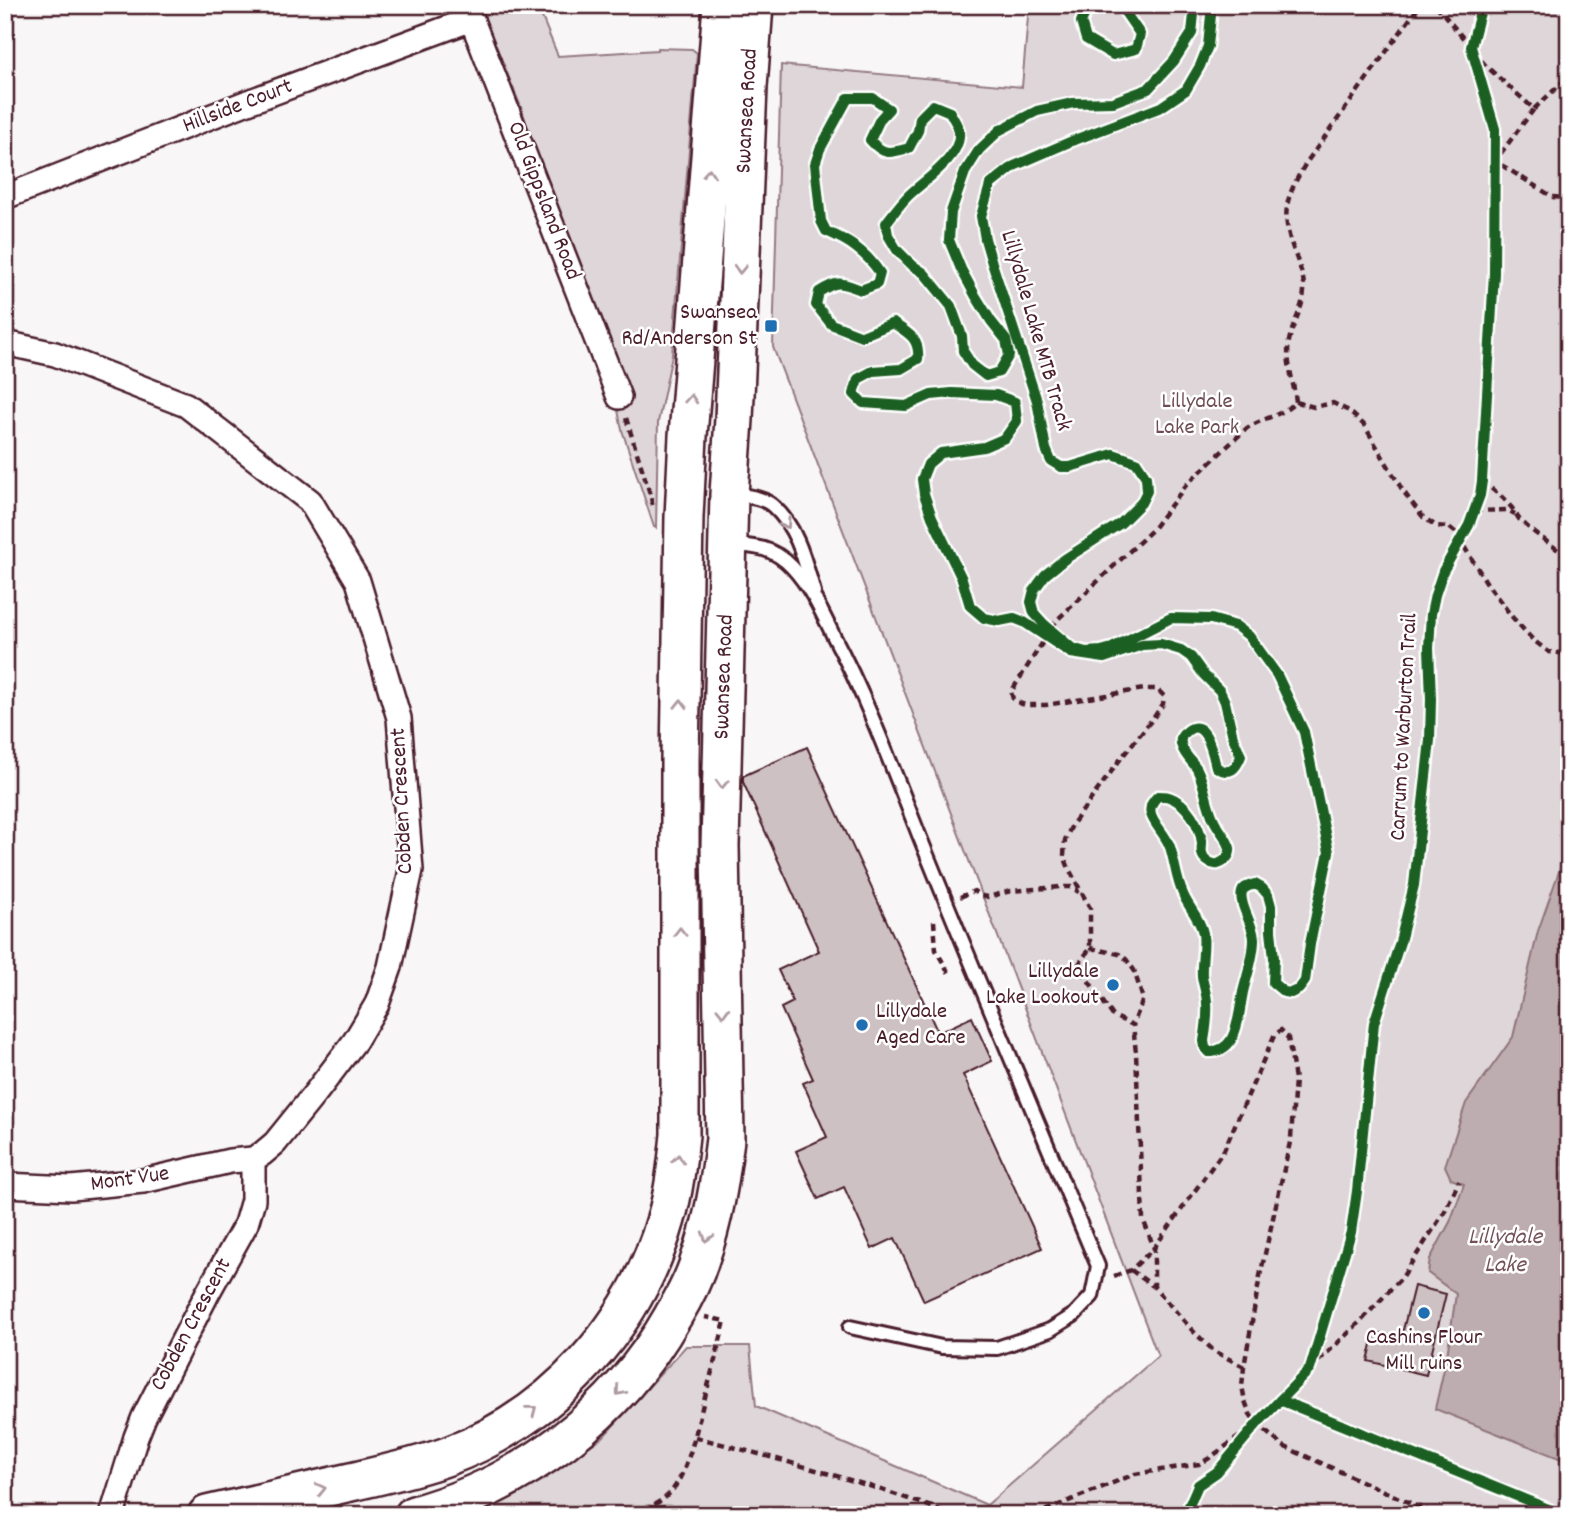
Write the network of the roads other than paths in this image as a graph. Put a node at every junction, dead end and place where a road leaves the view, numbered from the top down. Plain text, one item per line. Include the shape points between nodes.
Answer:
1 (722, 5) edge
2 (754, 5) edge
3 (469, 12) edge
4 (5, 197) edge
5 (5, 343) edge
6 (619, 397) road end
7 (734, 419) junction
8 (688, 436) junction
9 (729, 494) junction
10 (668, 514) junction
11 (728, 545) junction
12 (818, 605) junction
13 (253, 1159) junction
14 (5, 1185) edge
15 (850, 1327) dead end
16 (112, 1515) edge
17 (207, 1515) edge
18 (414, 1515) edge

8 -> 1 main road, Swansea Road
2 -> 7 main road, Swansea Road
3 - 4 street, Hillside Court
3 - 6 street, Old Gippsland Road
5 - 13 street, Cobden Crescent via 55,354 186,405 310,501 358,581 399,718 411,870 390,967 377,1004 317,1091 275,1143
7 - 8 main road via 702,439
7 - 9 main road, Swansea Road
8 - 10 main road, Swansea Road
9 - 10 main road
9 - 11 main road, Swansea Road
9 -> 12 lane via 754,497 773,506 797,539
10 - 11 main road
17 -> 10 main road, Swansea Road via 413,1468 485,1440 540,1404 587,1362 613,1329 653,1257 676,1178 680,1135 680,760
11 - 12 lane via 765,548 780,556
11 -> 18 main road, Swansea Road via 720,846 725,1139 700,1261 669,1324 637,1371 578,1432 509,1477
12 - 15 lane via 873,718 1098,1266 1093,1296 1074,1315 1049,1330 997,1348 942,1347
13 - 14 street, Mont Vue via 143,1181 71,1188
13 - 16 street, Cobden Crescent via 254,1191 246,1224 144,1417

